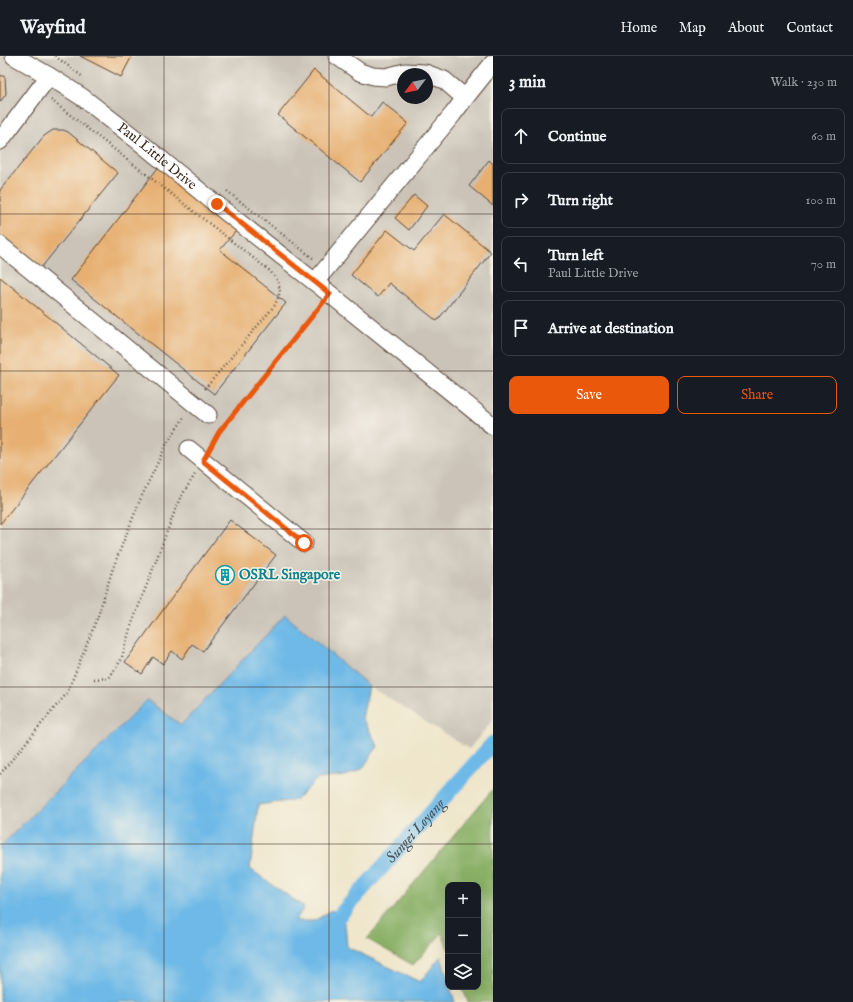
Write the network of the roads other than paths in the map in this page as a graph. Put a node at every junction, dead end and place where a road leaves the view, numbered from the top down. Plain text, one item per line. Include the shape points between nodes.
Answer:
1 (14, 56) edge
2 (336, 56) edge
3 (493, 63) edge
4 (49, 76) junction
5 (465, 98) junction
6 (0, 141) edge
7 (0, 245) edge
8 (315, 282) junction
9 (208, 415) dead end
10 (493, 426) edge
11 (189, 449) dead end
12 (304, 543) dead end

1 - 4 lane, Paul Little Drive
2 - 5 lane via 360,72 373,76 386,77 405,72 425,73 444,80
3 - 5 lane
4 - 6 lane
4 - 8 lane, Paul Little Drive via 111,120
5 - 8 lane
7 - 9 lane
8 - 10 lane, Paul Little Drive
11 - 12 lane

